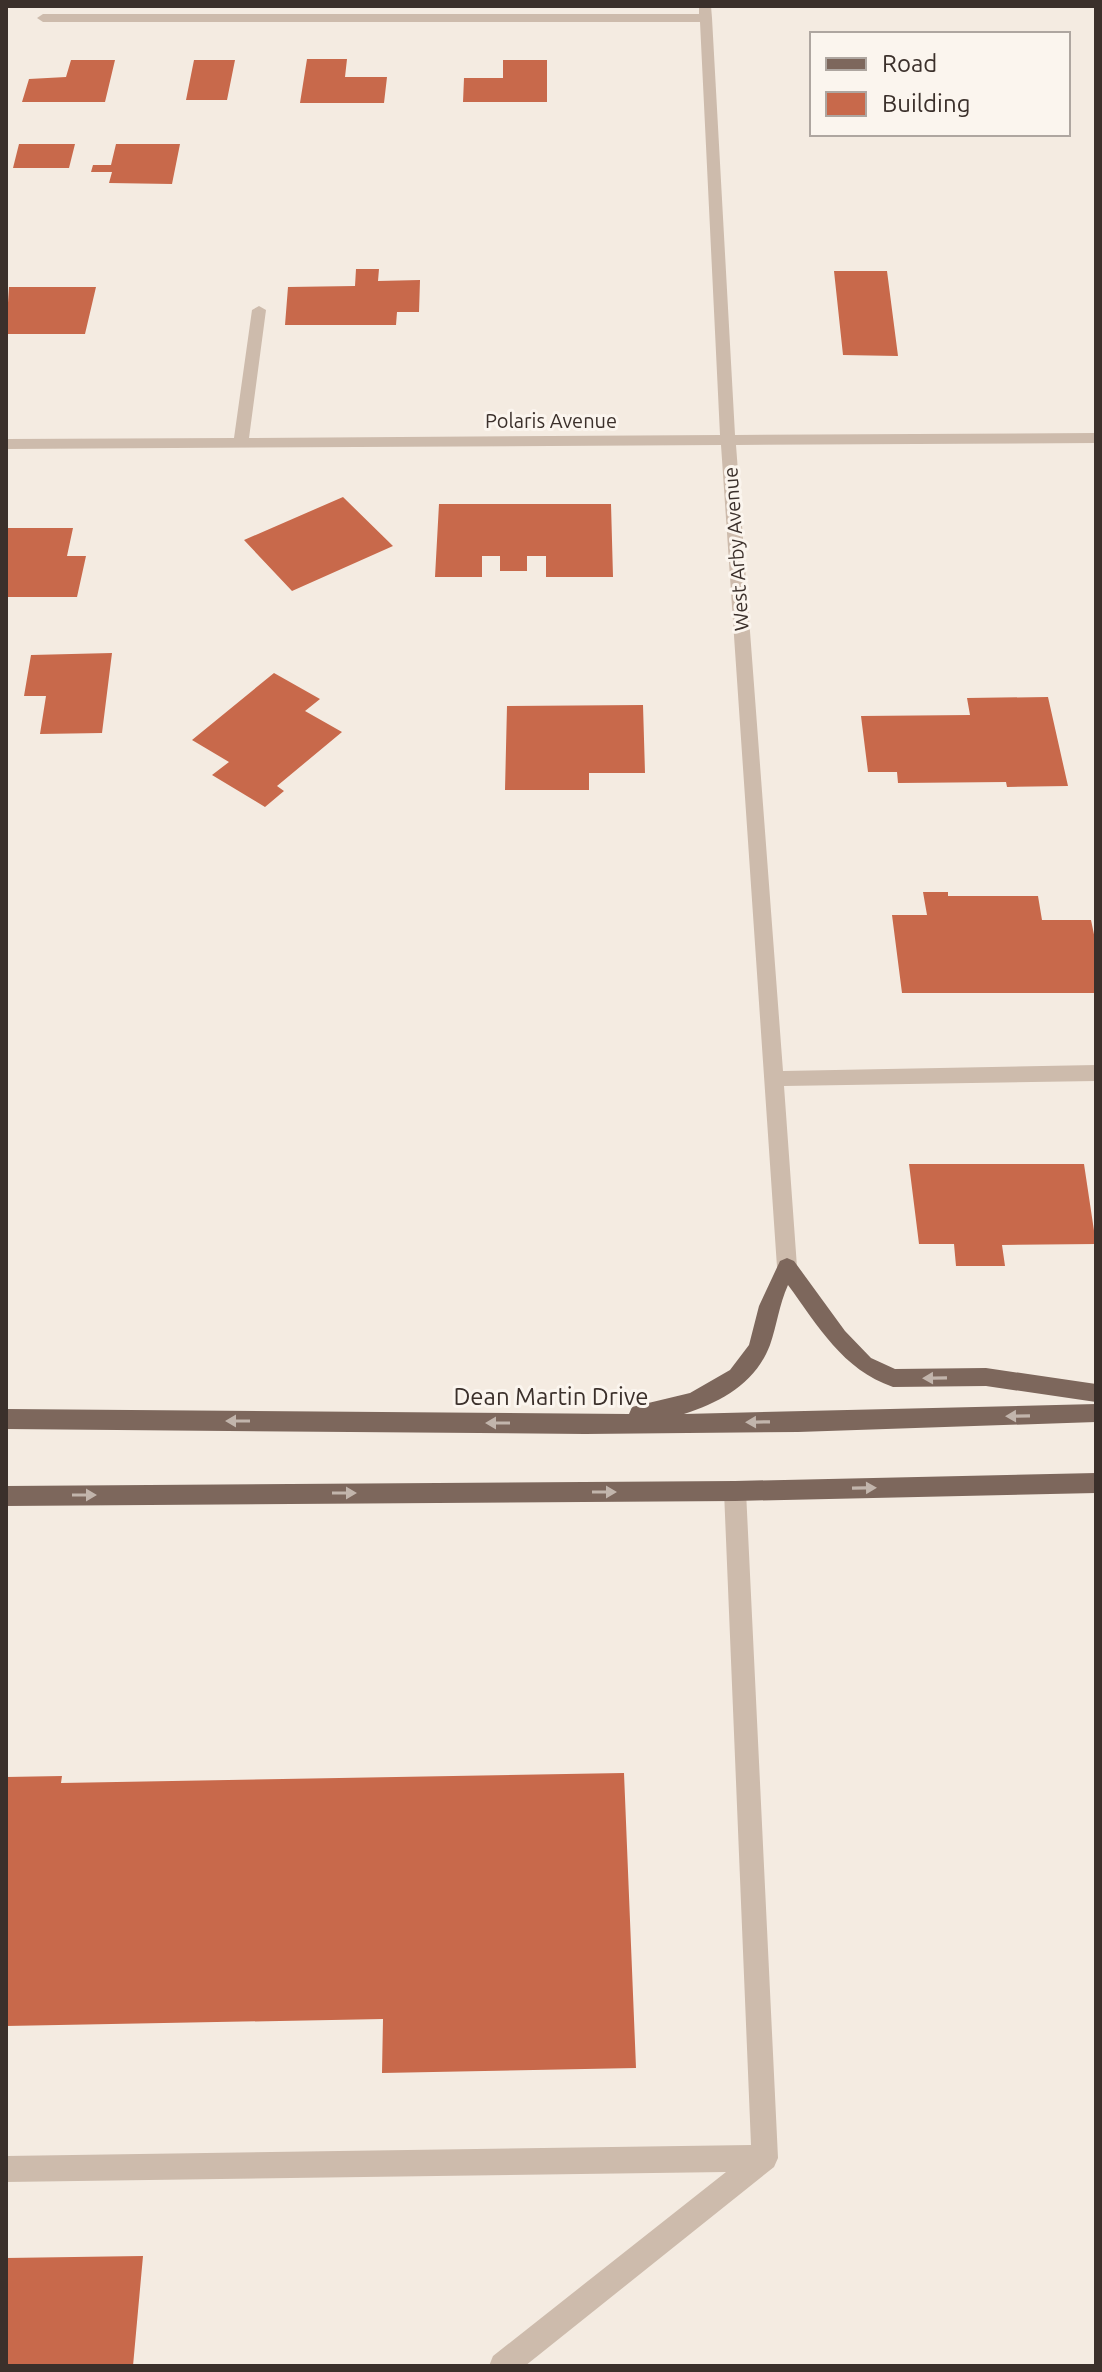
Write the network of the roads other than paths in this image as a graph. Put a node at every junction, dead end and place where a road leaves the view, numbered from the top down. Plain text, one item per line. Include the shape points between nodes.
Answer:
1 (706, 12) edge
2 (43, 18) dead end
3 (259, 310) dead end
4 (1096, 438) edge
5 (728, 440) junction
6 (241, 442) junction
7 (6, 444) edge
8 (1096, 1073) edge
9 (773, 1079) junction
10 (787, 1267) junction
11 (1096, 1393) edge
12 (1096, 1413) edge
13 (6, 1419) edge
14 (585, 1424) junction
15 (1096, 1483) edge
16 (735, 1491) junction
17 (6, 1496) edge
18 (765, 2158) junction
19 (6, 2169) edge
20 (503, 2366) edge

1 - 2 street, West Arby Avenue
1 - 5 street, West Arby Avenue
3 - 6 street
4 - 5 street, Polaris Avenue
5 - 6 street, Polaris Avenue
5 - 9 street, West Arby Avenue
6 - 7 street, Polaris Avenue
8 - 9 street
9 - 10 street, West Arby Avenue
11 -> 10 main road via 986,1377 893,1378 864,1364 838,1337
10 - 14 main road via 758,1347 742,1373 716,1393 672,1408
12 -> 14 main road, Dean Martin Drive
14 -> 13 main road, Dean Martin Drive
16 -> 15 main road
17 -> 16 main road
16 - 18 street
18 - 19 street
18 - 20 street

